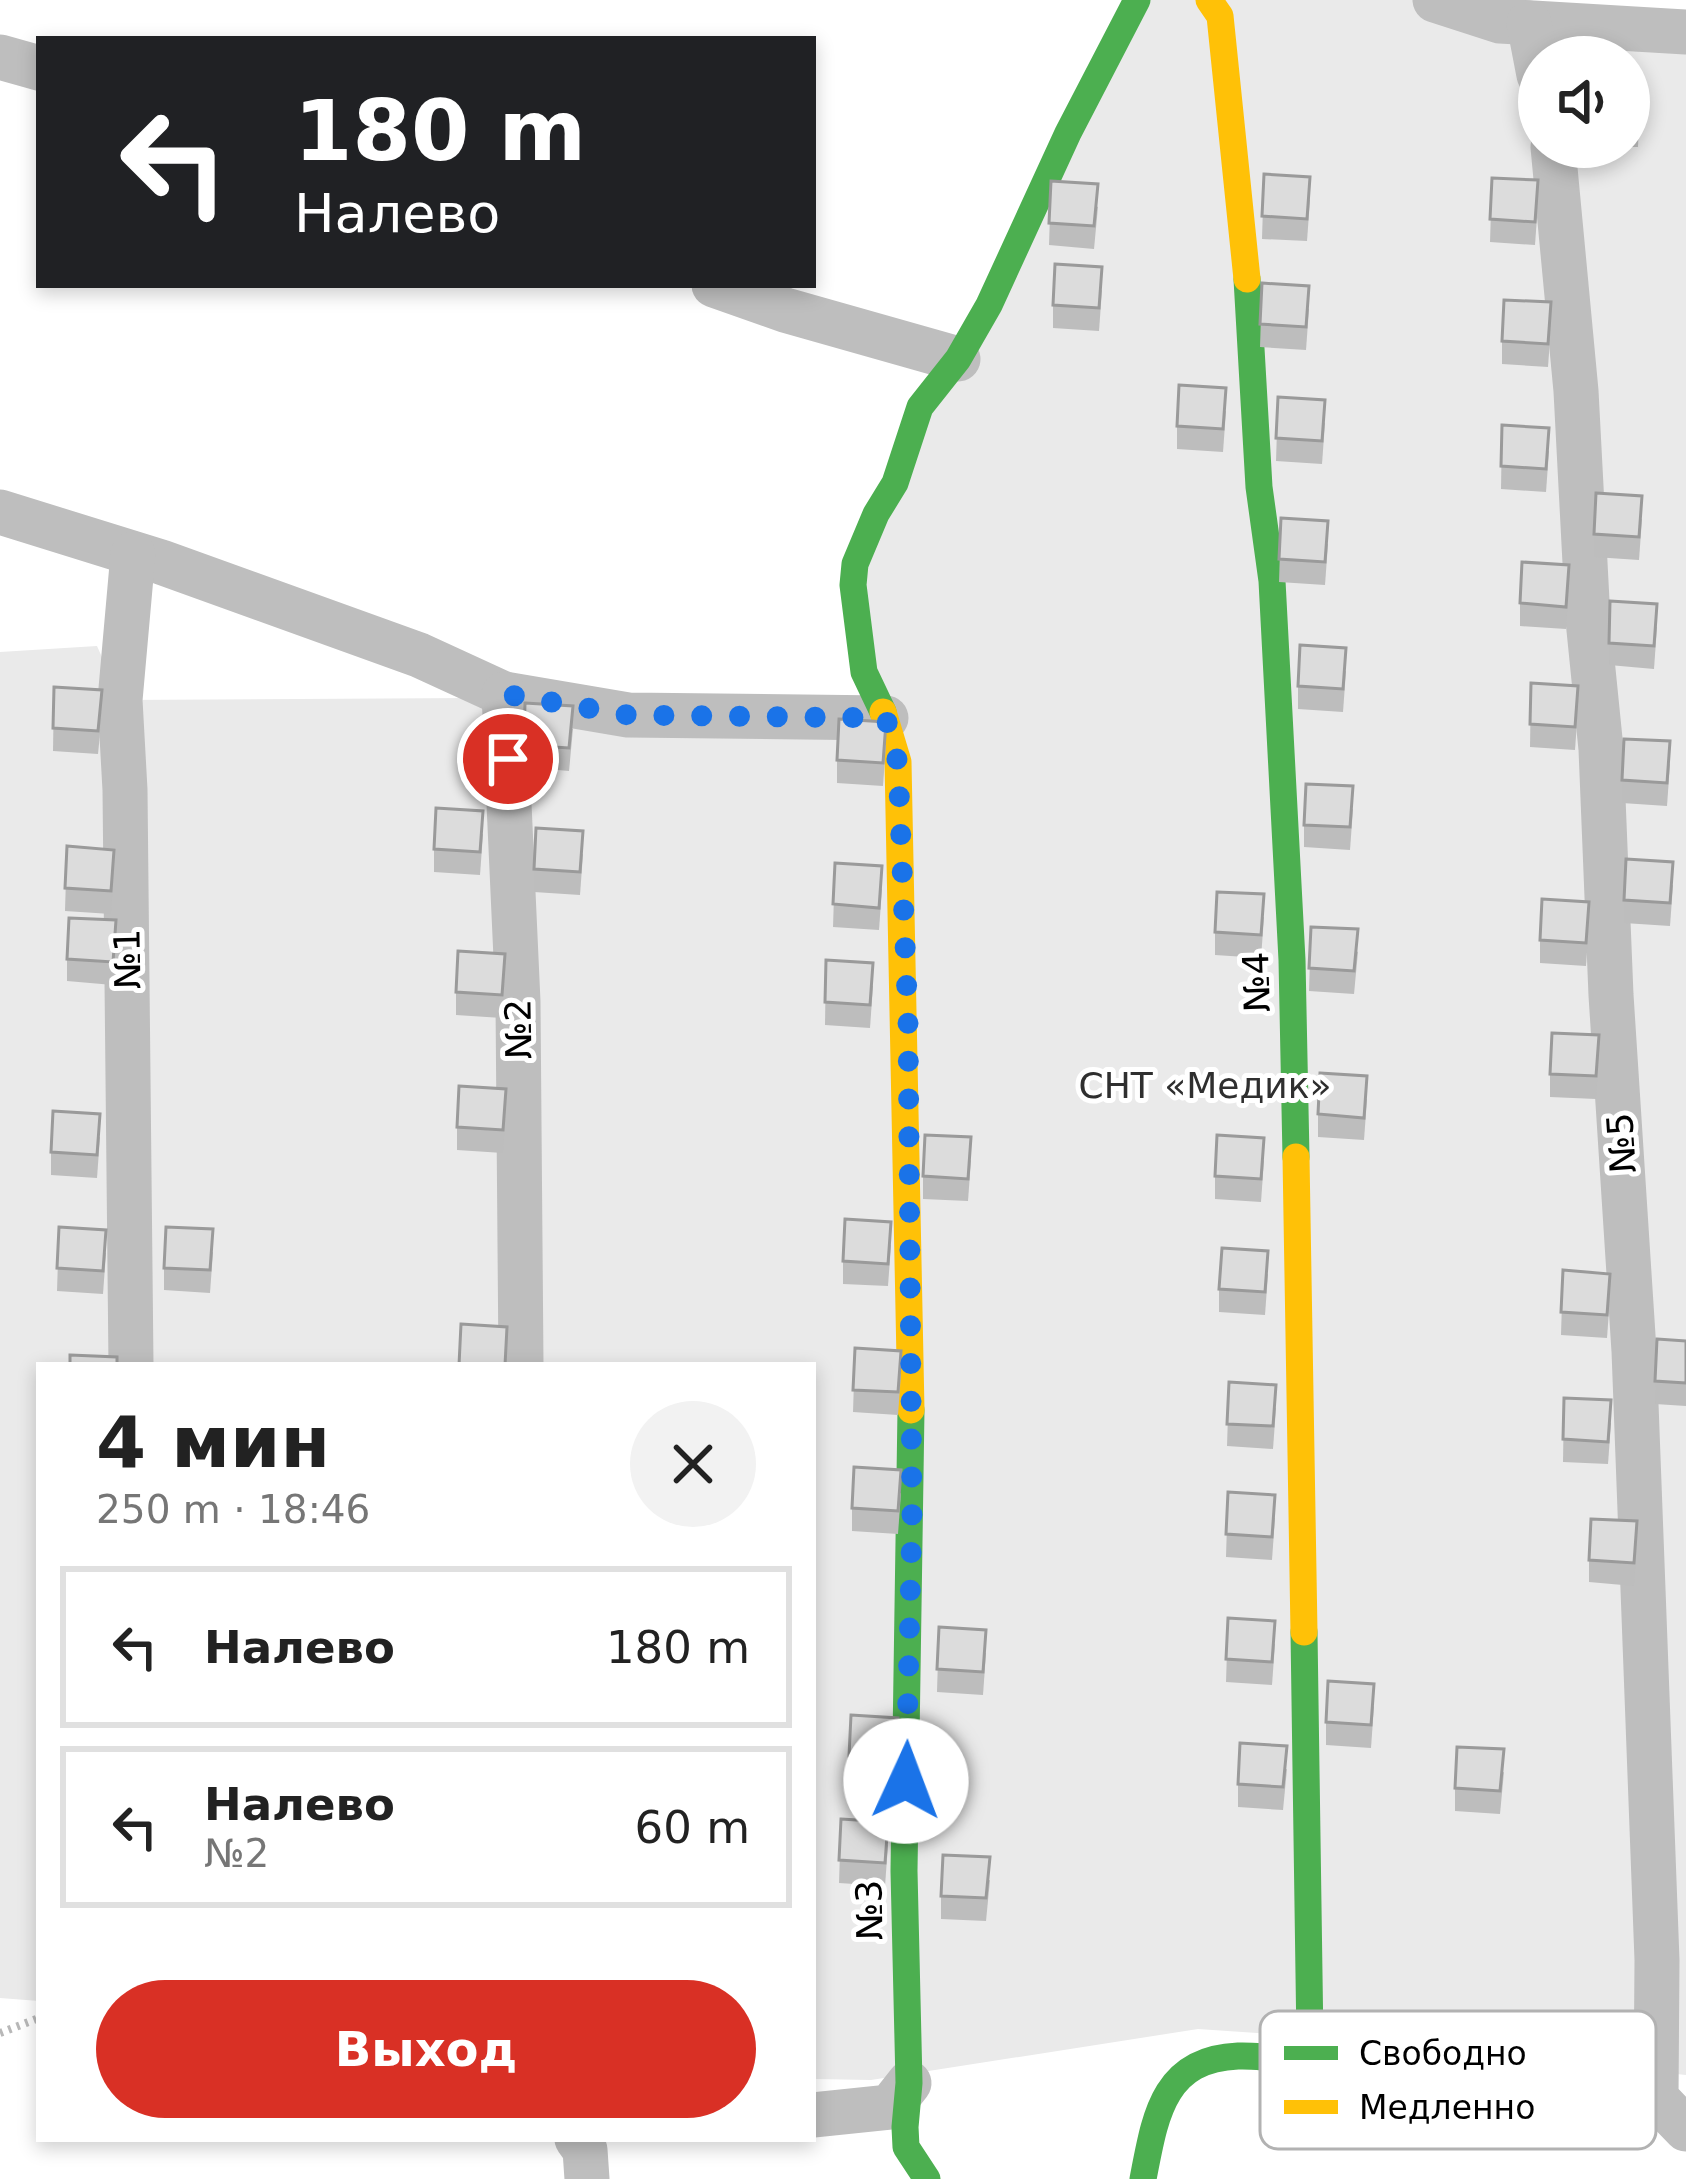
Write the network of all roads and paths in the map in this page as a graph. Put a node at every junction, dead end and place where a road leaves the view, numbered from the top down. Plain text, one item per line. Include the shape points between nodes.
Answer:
1 (1137, 0) edge
2 (1435, 0) edge
3 (1215, 8) edge
4 (1528, 23) junction
5 (1686, 32) edge
6 (1531, 36) edge
7 (0, 57) edge
8 (36, 67) edge
9 (1555, 168) edge
10 (722, 288) edge
11 (958, 359) junction
12 (0, 512) edge
13 (133, 554) junction
14 (504, 694) junction
15 (888, 724) junction
16 (131, 1362) edge
17 (521, 1362) edge
18 (1309, 2011) edge
19 (36, 2019) edge
20 (0, 2033) edge
21 (1260, 2058) edge
22 (909, 2083) junction
23 (816, 2115) edge
24 (1686, 2129) edge
25 (927, 2179) edge
26 (1143, 2179) edge

1 - 11 street, №3
2 - 4 street
3 - 18 street, №4 via 1272,581 1292,960
4 - 5 street
4 - 6 street
7 - 8 street
9 - 24 street, №5 via 1601,749 1634,1351 1656,2098
10 - 11 street
11 - 15 street, №3 via 920,407 855,564 864,672
12 - 13 street
13 - 14 street
13 - 16 street, №1 via 120,700
14 - 15 street via 628,715
14 - 17 street, №2 via 518,1002
15 - 22 street, №3 via 898,763 905,913 911,1263
19 - 20 path
21 - 26 street, №4 via 1234,2056 1185,2071 1167,2088
22 - 23 street via 890,2108
22 - 25 street, №3 via 906,2147

